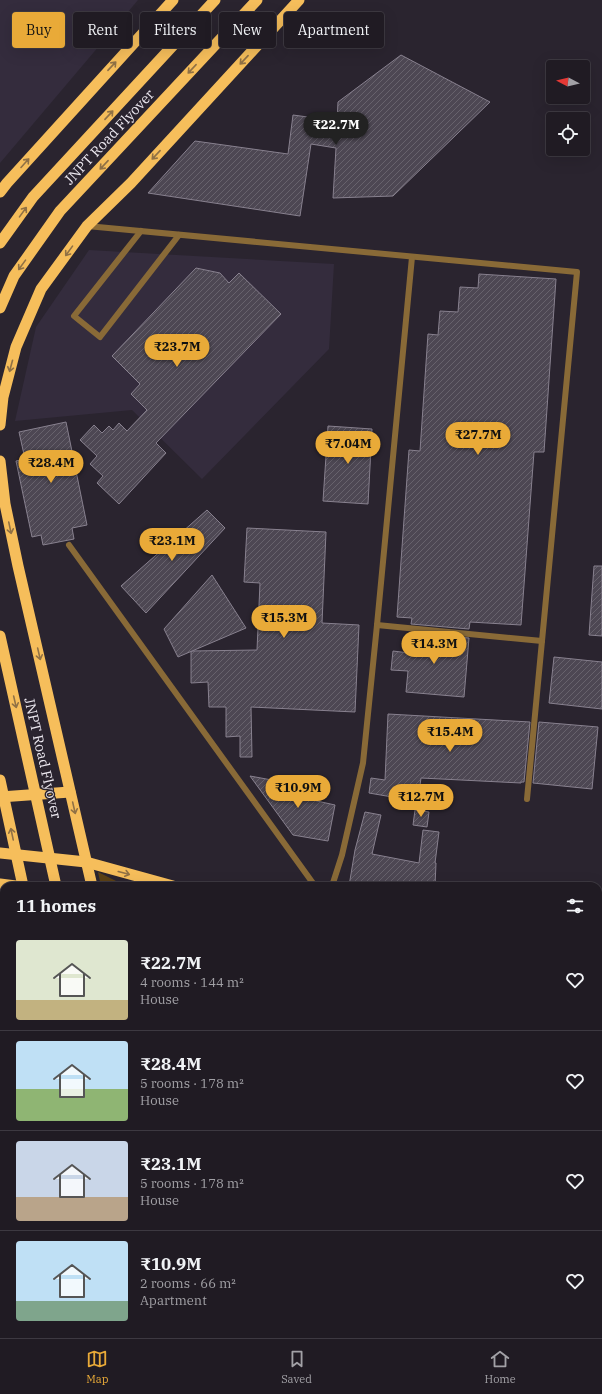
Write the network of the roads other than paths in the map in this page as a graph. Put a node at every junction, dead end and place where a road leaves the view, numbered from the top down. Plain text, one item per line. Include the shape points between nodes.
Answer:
1 (173, 0) edge
2 (215, 0) edge
3 (257, 0) edge
4 (299, 0) edge
5 (0, 192) edge
6 (87, 226) junction
7 (141, 231) junction
8 (179, 235) junction
9 (0, 243) edge
10 (412, 257) junction
11 (0, 308) edge
12 (1, 397) edge
13 (0, 424) edge
14 (0, 461) edge
15 (69, 545) dead end
16 (377, 625) junction
17 (0, 636) edge
18 (542, 641) junction
19 (0, 780) edge
20 (70, 792) junction
21 (0, 797) edge
22 (527, 798) dead end
23 (0, 853) edge
24 (86, 862) junction
25 (23, 882) edge
26 (55, 882) edge
27 (91, 882) edge
28 (158, 882) edge
29 (312, 882) edge
30 (333, 882) edge

5 -> 1 highway
9 -> 2 highway, JNPT Road Flyover via 33,197
3 -> 11 highway, JNPT Road Flyover via 60,211 14,276
4 -> 6 highway via 131,183
6 - 7 lane
6 -> 12 highway via 41,289 16,347
7 - 8 lane
7 - 8 lane via 74,316 100,337
8 - 10 lane
10 - 16 lane
10 - 18 lane via 577,272
12 - 13 highway
14 -> 20 highway via 5,504
15 - 29 lane
16 - 18 lane
16 - 30 lane via 363,763
17 -> 26 highway, JNPT Road Flyover, bridge
18 - 22 lane
25 -> 19 highway, bridge
20 - 21 highway
20 -> 24 highway
23 - 24 highway
24 - 27 highway
24 -> 28 highway

